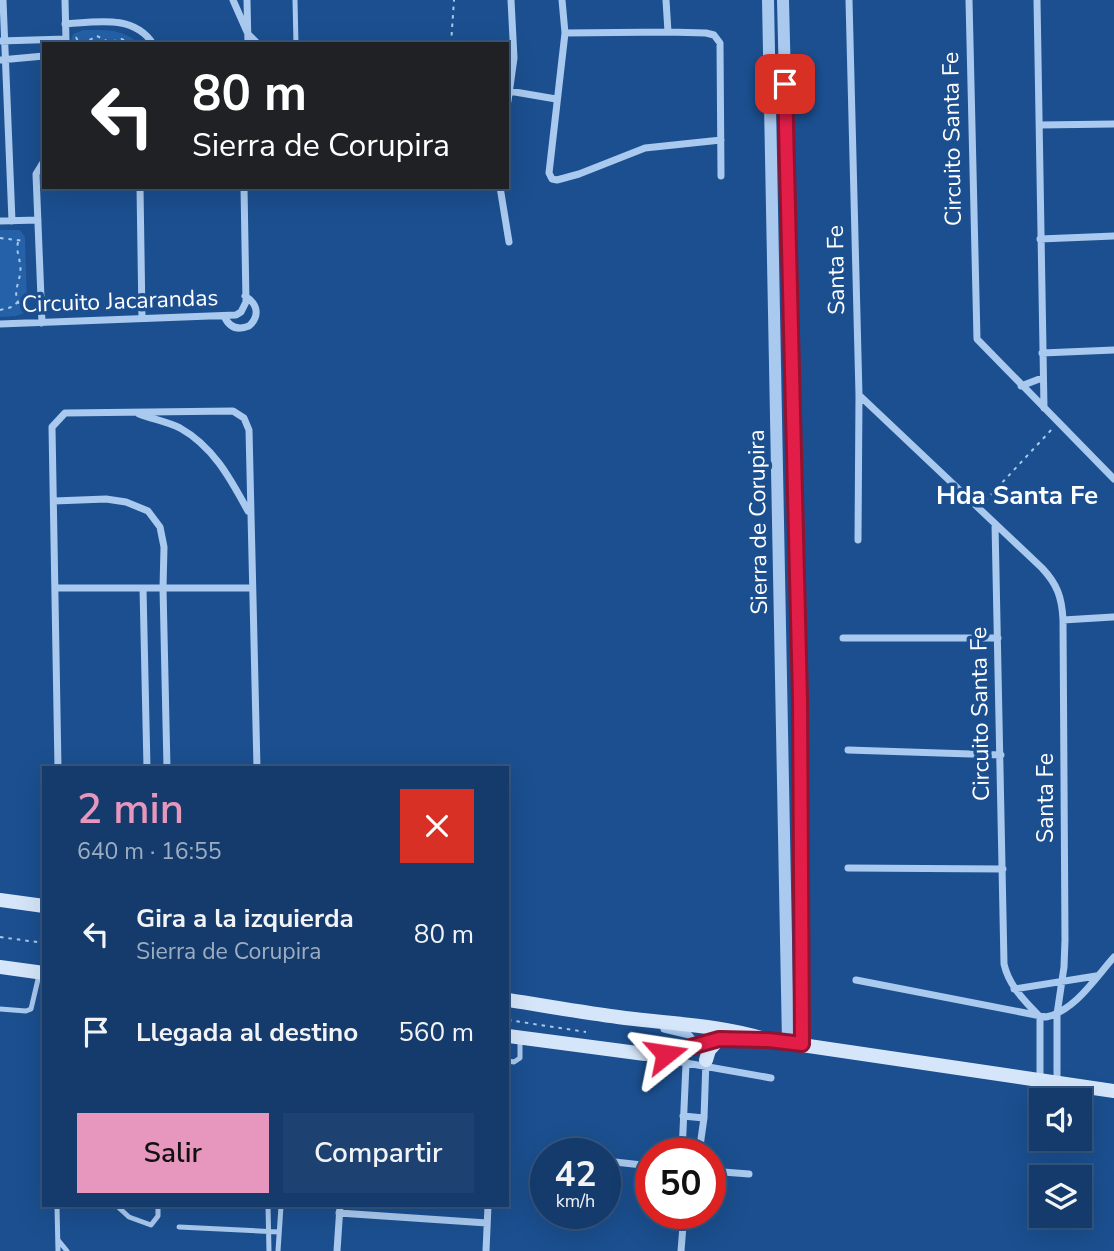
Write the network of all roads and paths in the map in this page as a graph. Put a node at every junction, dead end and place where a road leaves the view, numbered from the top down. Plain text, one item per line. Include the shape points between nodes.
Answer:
1 (3, 0) edge
2 (65, 0) edge
3 (233, 0) edge
4 (247, 0) edge
5 (295, 0) edge
6 (454, 0) edge
7 (511, 0) edge
8 (562, 0) edge
9 (666, 0) edge
10 (768, 0) edge
11 (783, 0) edge
12 (849, 0) edge
13 (969, 0) edge
14 (1037, 0) edge
15 (65, 24) junction
16 (75, 32) dead end
17 (668, 32) junction
18 (565, 33) junction
19 (248, 34) junction
20 (2, 41) edge
21 (66, 41) edge
22 (80, 42) edge
23 (85, 42) edge
24 (109, 42) edge
25 (109, 42) edge
26 (127, 42) edge
27 (152, 42) edge
28 (248, 42) edge
29 (256, 42) edge
30 (296, 42) edge
31 (451, 42) edge
32 (42, 57) edge
33 (3, 60) edge
34 (509, 91) joint
35 (556, 99) junction
36 (1114, 124) edge
37 (1040, 125) junction
38 (721, 141) junction
39 (4, 142) edge
40 (42, 164) edge
41 (0, 171) edge
42 (10, 171) junction
43 (721, 176) dead end
44 (140, 189) edge
45 (244, 189) edge
46 (500, 189) edge
47 (38, 220) junction
48 (0, 221) edge
49 (12, 221) junction
50 (1114, 236) edge
51 (0, 238) edge
52 (1040, 239) junction
53 (25, 241) dead end
54 (18, 242) junction
55 (509, 242) dead end
56 (245, 296) junction
57 (18, 302) junction
58 (27, 306) dead end
59 (12, 307) junction
60 (0, 310) edge
61 (14, 312) dead end
62 (224, 316) junction
63 (142, 318) junction
64 (43, 323) junction
65 (0, 324) edge
66 (1114, 350) edge
67 (1042, 353) junction
68 (1042, 378) junction
69 (1021, 386) junction
70 (859, 395) junction
71 (1044, 408) junction
72 (132, 412) junction
73 (1058, 422) junction
74 (1114, 479) edge
75 (54, 500) junction
76 (979, 508) junction
77 (250, 514) junction
78 (995, 524) junction
79 (859, 540) dead end
80 (55, 588) junction
81 (143, 588) junction
82 (163, 588) junction
83 (252, 588) junction
84 (1114, 617) edge
85 (1063, 620) junction
86 (843, 638) dead end
87 (998, 638) junction
88 (848, 750) dead end
89 (1000, 755) junction
90 (58, 766) edge
91 (147, 766) edge
92 (167, 766) edge
93 (257, 766) edge
94 (848, 868) dead end
95 (1003, 869) junction
96 (0, 900) edge
97 (42, 906) edge
98 (0, 937) edge
99 (42, 943) edge
100 (1114, 957) edge
101 (0, 967) edge
102 (41, 972) edge
103 (1097, 976) junction
104 (856, 980) dead end
105 (1062, 982) junction
106 (1014, 989) junction
107 (509, 1000) edge
108 (525, 1003) junction
109 (509, 1008) edge
110 (0, 1009) edge
111 (1058, 1014) junction
112 (1040, 1017) junction
113 (627, 1018) junction
114 (514, 1037) edge
115 (719, 1039) junction
116 (768, 1040) junction
117 (795, 1044) junction
118 (698, 1045) junction
119 (635, 1054) junction
120 (509, 1061) edge
121 (686, 1064) junction
122 (706, 1064) junction
123 (771, 1077) dead end
124 (1040, 1079) junction
125 (1057, 1081) junction
126 (1114, 1091) edge
127 (683, 1116) junction
128 (704, 1118) junction
129 (682, 1138) edge
130 (701, 1138) edge
131 (726, 1172) edge
132 (749, 1174) dead end
133 (57, 1207) edge
134 (118, 1207) edge
135 (158, 1207) edge
136 (268, 1207) edge
137 (281, 1207) edge
138 (488, 1207) edge
139 (340, 1209) edge
140 (487, 1223) junction
141 (179, 1227) dead end
142 (683, 1229) edge
143 (270, 1233) junction
144 (279, 1233) junction
145 (58, 1240) junction
146 (58, 1251) edge
147 (67, 1251) edge
148 (269, 1251) edge
149 (278, 1251) edge
150 (337, 1251) edge
151 (485, 1251) edge
152 (681, 1251) edge

1 - 20 street
2 - 15 street
3 - 19 street
4 - 19 street
5 - 30 lane
6 - 31 path
7 - 34 street via 514,58
8 - 18 street
9 - 17 street
10 - 117 street, Sierra de Corupira
11 - 117 street, Sierra de Corupira via 800,699
12 - 70 street, Santa Fe
13 - 69 street, Circuito Santa Fe via 975,332
14 - 37 street
15 - 21 street
15 - 27 street via 131,24
16 - 22 path
17 - 18 street
17 - 38 street via 706,33 720,43
18 - 35 street
19 - 28 street
19 - 29 street
20 - 21 street
20 - 33 street
23 - 25 path via 97,36
24 - 26 path
32 - 33 street
33 - 39 street
34 - 35 street
35 - 38 street via 552,179 645,148
36 - 37 street
37 - 52 street
38 - 43 street
39 - 42 street
40 - 47 street via 36,174
41 - 42 street
42 - 49 street
44 - 63 street
45 - 56 street, Circuito Jacarandas
46 - 55 street
47 - 49 street
47 - 64 street
48 - 49 street
50 - 52 street
51 - 54 path
52 - 67 street
53 - 54 path
54 - 57 path
56 - 62 street, Circuito Jacarandas via 241,312
56 - 62 street via 257,310 249,326 237,328
57 - 58 path
57 - 59 path
59 - 60 path
59 - 61 path
62 - 63 street, Circuito Jacarandas
63 - 64 street, Circuito Jacarandas
64 - 65 street, Circuito Jacarandas
66 - 67 street
67 - 68 street
68 - 69 street
68 - 71 street
69 - 71 street, Circuito Santa Fe
70 - 76 street
70 - 79 street, Santa Fe
71 - 73 street, Circuito Santa Fe
72 - 75 street via 65,412 57,419 52,427
72 - 77 street via 179,428 200,442 230,477
72 - 77 street via 233,411 244,418 249,430
73 - 74 street, Circuito Santa Fe
73 - 76 path
75 - 80 street
75 - 82 street via 106,499 148,511 160,527 164,547
76 - 78 street
77 - 83 street
78 - 85 street, Santa Fe via 1058,586
78 - 87 street, Circuito Santa Fe
80 - 81 street
80 - 90 street
81 - 82 street
81 - 91 street
82 - 83 street
82 - 92 street
83 - 93 street
84 - 85 street
85 - 105 street, Santa Fe
86 - 87 street
87 - 89 street, Circuito Santa Fe
88 - 89 street
89 - 95 street, Circuito Santa Fe
94 - 95 street
95 - 106 street, Circuito Santa Fe via 1004,964
96 - 97 main road
98 - 99 path
100 - 103 street
101 - 102 main road
102 - 110 lane via 31,1009
103 - 105 street
103 - 111 street
104 - 112 street
105 - 106 street
105 - 111 street, Santa Fe
106 - 112 street, Circuito Santa Fe
107 - 108 main road
108 - 109 main road
108 - 113 main road
111 - 112 street
111 - 125 street
112 - 124 street
113 - 116 main road via 736,1030
113 - 118 street via 689,1035
114 - 119 main road
114 - 120 lane via 520,1058
115 - 116 main road
115 - 118 main road
115 - 122 main road
116 - 117 main road
117 - 124 main road
118 - 119 main road via 666,1054
118 - 122 street
119 - 121 street
121 - 122 street
121 - 127 street
122 - 123 street
122 - 128 street
124 - 125 main road
125 - 126 main road
127 - 128 street
127 - 129 street
128 - 130 street
131 - 132 street
133 - 145 lane
134 - 135 lane via 129,1217 151,1224
136 - 143 lane
137 - 144 lane
138 - 140 street
139 - 140 street
139 - 150 street
140 - 151 street
141 - 143 lane
142 - 152 street
143 - 144 lane
143 - 148 lane
144 - 149 lane
145 - 146 lane
145 - 147 lane

